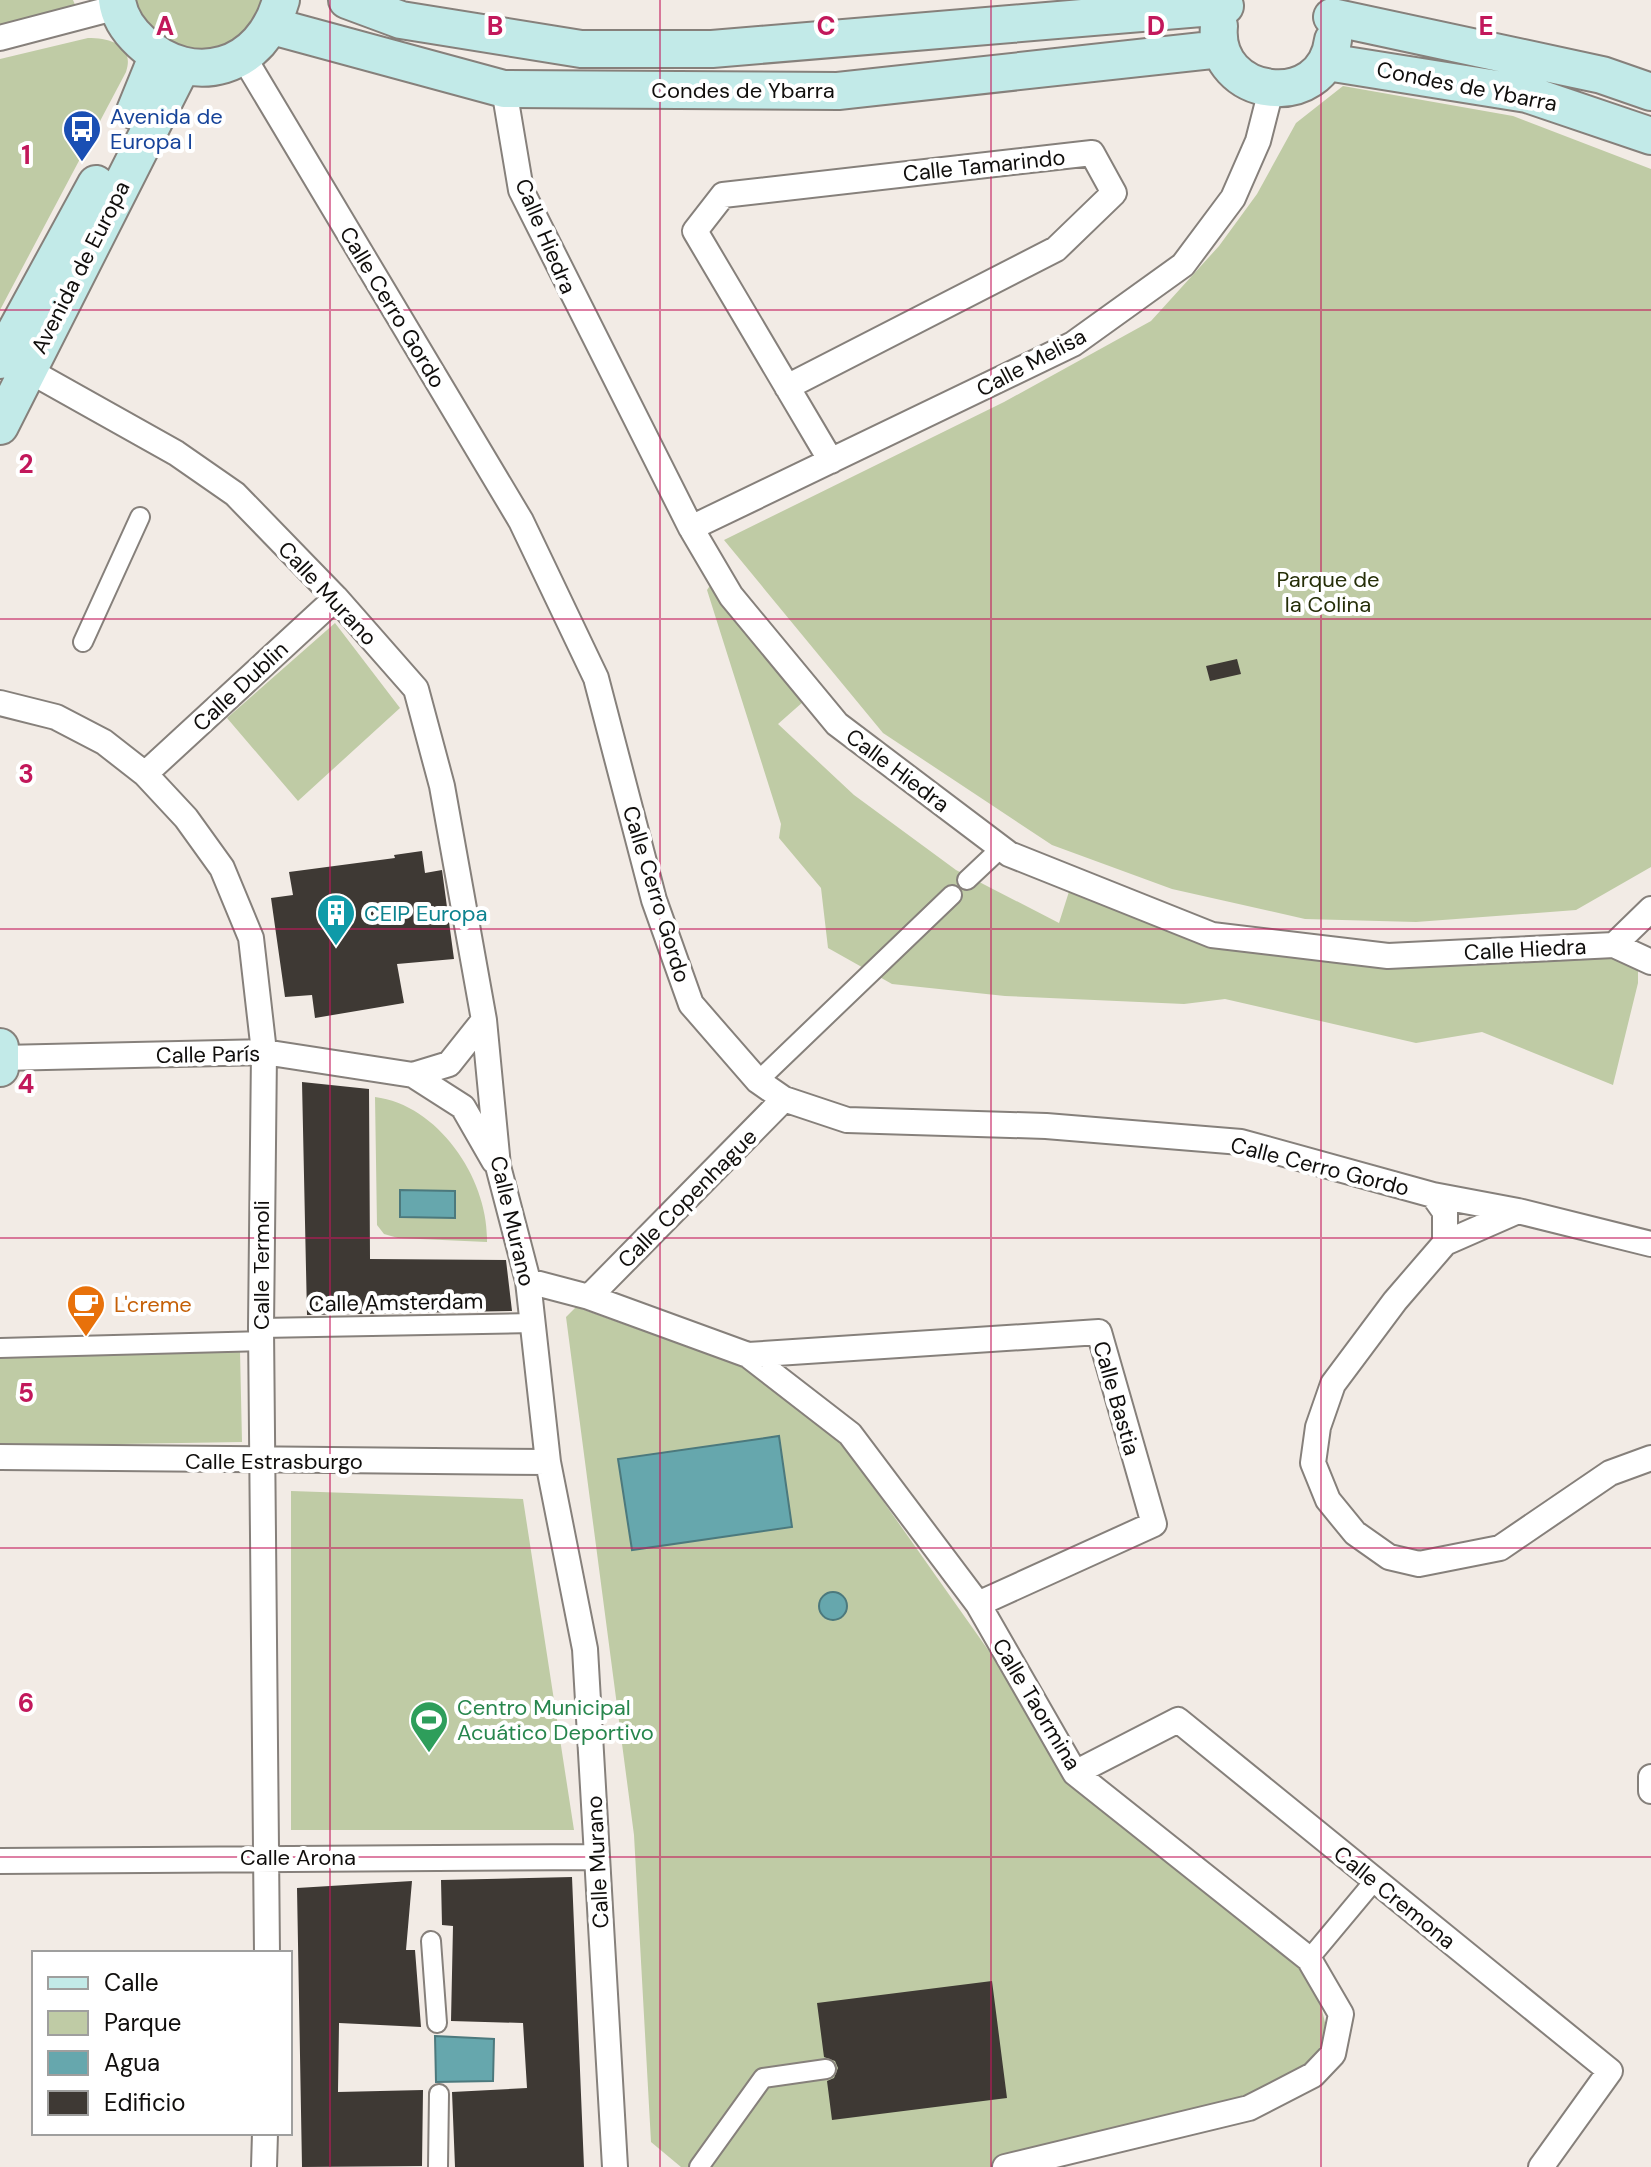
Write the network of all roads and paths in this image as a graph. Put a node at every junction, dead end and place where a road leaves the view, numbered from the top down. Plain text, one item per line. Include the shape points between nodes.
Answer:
1 (347, 0) edge
2 (118, 3) edge
3 (1227, 3) edge
4 (1328, 8) edge
5 (276, 13) edge
6 (0, 38) edge
7 (1221, 49) junction
8 (243, 56) junction
9 (169, 61) junction
10 (1327, 62) junction
11 (504, 89) junction
12 (1271, 90) junction
13 (1651, 92) edge
14 (1651, 136) edge
15 (14, 365) edge
16 (787, 387) junction
17 (0, 426) edge
18 (831, 461) junction
19 (140, 517) dead end
20 (691, 528) junction
21 (336, 598) junction
22 (83, 642) dead end
23 (0, 703) edge
24 (145, 774) junction
25 (1001, 848) junction
26 (967, 880) dead end
27 (952, 895) dead end
28 (1651, 909) edge
29 (1614, 945) junction
30 (1651, 962) edge
31 (484, 1020) junction
32 (264, 1052) junction
33 (1, 1058) edge
34 (413, 1075) junction
35 (758, 1081) junction
36 (784, 1099) junction
37 (498, 1166) junction
38 (1433, 1195) junction
39 (1518, 1211) junction
40 (1445, 1243) junction
41 (1651, 1244) edge
42 (528, 1281) junction
43 (589, 1297) junction
44 (533, 1323) junction
45 (261, 1335) junction
46 (0, 1348) edge
47 (748, 1355) junction
48 (0, 1457) edge
49 (1651, 1458) edge
50 (264, 1462) junction
51 (548, 1462) junction
52 (978, 1604) junction
53 (1075, 1773) junction
54 (1651, 1777) edge
55 (1651, 1791) edge
56 (268, 1857) junction
57 (597, 1857) junction
58 (0, 1861) edge
59 (1375, 1880) junction
60 (431, 1941) dead end
61 (267, 1951) edge
62 (1309, 1959) junction
63 (437, 2023) dead end
64 (826, 2069) dead end
65 (439, 2094) dead end
66 (265, 2135) edge
67 (264, 2167) edge
68 (438, 2167) edge
69 (615, 2167) edge
70 (699, 2167) edge
71 (1005, 2167) edge
72 (1541, 2167) edge

1 - 3 main road, Condes de Ybarra via 401,20 581,49 712,49
2 - 6 street
2 - 9 main road via 129,31
3 - 7 main road via 1218,35
4 - 10 main road via 1332,48
4 - 13 main road, Condes de Ybarra via 1602,75
5 - 8 main road
5 - 11 main road, Condes de Ybarra
7 - 11 main road, Condes de Ybarra via 838,91
7 - 12 main road via 1240,77
8 - 9 main road via 195,69
8 - 35 street, Calle Cerro Gordo via 521,521 596,678 654,900 691,1004
9 - 15 main road, Avenida de Europa
10 - 12 main road via 1297,87
10 - 14 main road, Condes de Ybarra via 1527,94
11 - 20 street, Calle Hiedra via 521,190
12 - 18 street, Calle Melisa via 1258,141 1233,198 1183,265 1073,344
15 - 17 main road, Avenida de Europa
15 - 21 street, Calle Murano via 176,453 235,494
16 - 16 street, Calle Tamarindo via 695,231 723,195 1092,153 1114,193 1056,249
16 - 18 street, Calle Tamarindo
18 - 20 street, Calle Melisa
19 - 22 street
20 - 25 street, Calle Hiedra via 731,596 837,724
21 - 24 street, Calle Dublin
21 - 31 street, Calle Murano via 416,689 442,786
23 - 24 street, Calle Termoli via 56,717 104,742
24 - 32 street, Calle Termoli via 222,868 251,938
25 - 26 street
25 - 29 street, Calle Hiedra via 1212,935 1388,956
27 - 35 street
28 - 29 street
29 - 30 street, Calle Hiedra
31 - 34 street, Calle París via 449,1064
31 - 37 street, Calle Murano
32 - 33 street, Calle París
32 - 34 street, Calle París
32 - 45 street, Calle Termoli
34 - 37 street, Calle París via 463,1107
35 - 36 street, Calle Cerro Gordo
36 - 38 street, Calle Cerro Gordo via 847,1120 1046,1126 1241,1142
36 - 43 street, Calle Copenhague
37 - 42 street, Calle Murano
38 - 39 street, Calle Cerro Gordo
38 - 40 street via 1445,1212
39 - 40 street
39 - 41 street, Calle Cerro Gordo
40 - 49 street via 1333,1384 1318,1427 1313,1463 1328,1500 1355,1533 1389,1557 1419,1564 1500,1548 1610,1473
42 - 43 street, Calle Taormina
42 - 44 street, Calle Murano
43 - 47 street, Calle Taormina
44 - 45 street, Calle Amsterdam
44 - 51 street, Calle Murano
45 - 46 street, Calle Amsterdam
45 - 50 street, Calle Termoli
47 - 52 street, Calle Taormina via 850,1434
47 - 52 street, Calle Bastia via 1099,1332 1154,1524
48 - 50 street, Calle Estrasburgo
50 - 51 street, Calle Estrasburgo
50 - 56 street, Calle Termoli
51 - 57 street, Calle Murano via 585,1649
52 - 53 street, Calle Taormina
53 - 59 street, Calle Cremona via 1178,1720
53 - 62 street, Calle Taormina
54 - 55 street
56 - 57 street, Calle Arona
56 - 58 street, Calle Arona
56 - 61 street, Calle Termoli
57 - 69 street, Calle Murano
59 - 62 street
59 - 72 street, Calle Cremona via 1610,2071
60 - 63 street
62 - 71 street, Calle Taormina via 1341,2014 1333,2054 1313,2075 1249,2108
64 - 70 street via 763,2078
65 - 68 street
66 - 67 street

